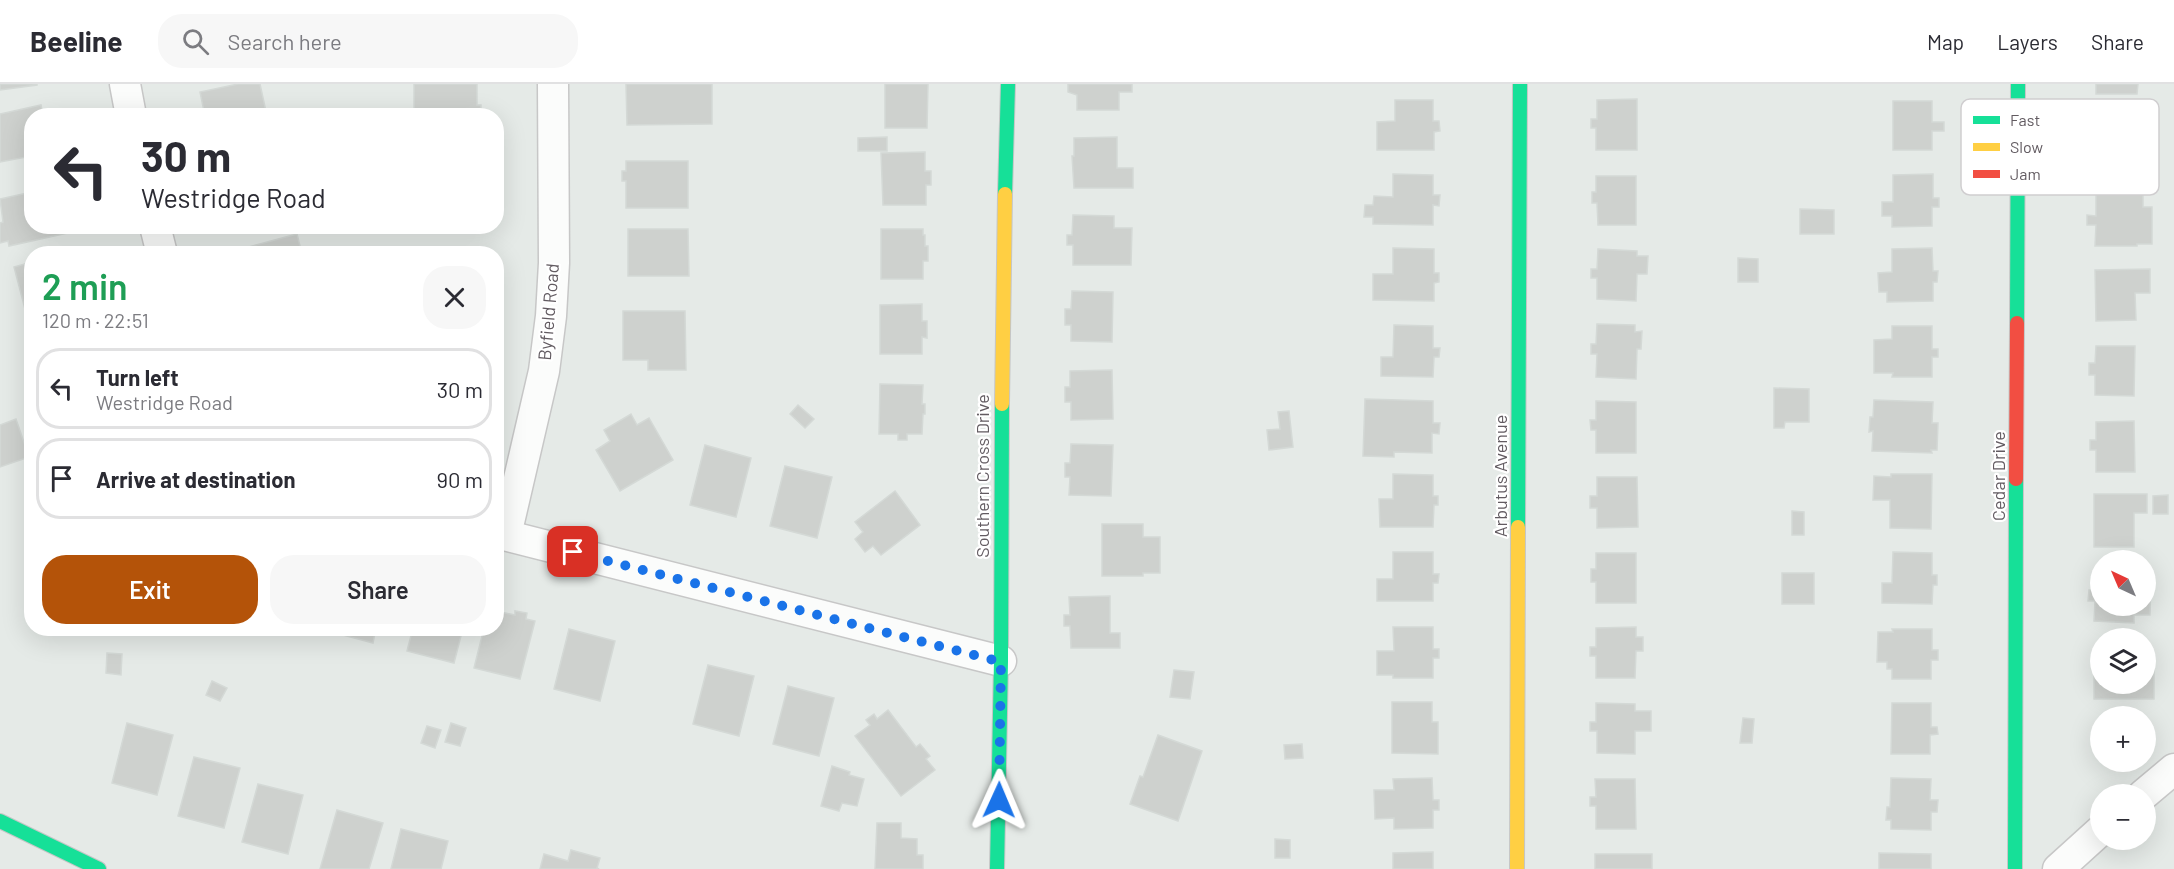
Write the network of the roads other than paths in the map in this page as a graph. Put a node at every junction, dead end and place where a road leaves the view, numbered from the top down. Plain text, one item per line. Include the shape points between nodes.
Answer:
1 (125, 84) edge
2 (553, 84) edge
3 (1008, 84) edge
4 (1520, 84) edge
5 (2018, 84) edge
6 (2018, 99) edge
7 (130, 108) edge
8 (2018, 195) edge
9 (504, 523) edge
10 (504, 535) edge
11 (1001, 662) junction
12 (2174, 769) edge
13 (2156, 784) edge
14 (0, 820) edge
15 (2090, 840) edge
16 (99, 869) edge
17 (998, 869) edge
18 (1517, 869) edge
19 (2015, 869) edge
20 (2058, 869) edge

1 - 7 street
2 - 9 street, Byfield Road via 552,316 544,371
3 - 11 street, Southern Cross Drive via 1002,273
4 - 18 street, Arbutus Avenue
5 - 6 street, Cedar Drive
8 - 19 street, Cedar Drive
10 - 11 street
11 - 17 street, Southern Cross Drive
12 - 13 street
14 - 16 street
15 - 20 street

